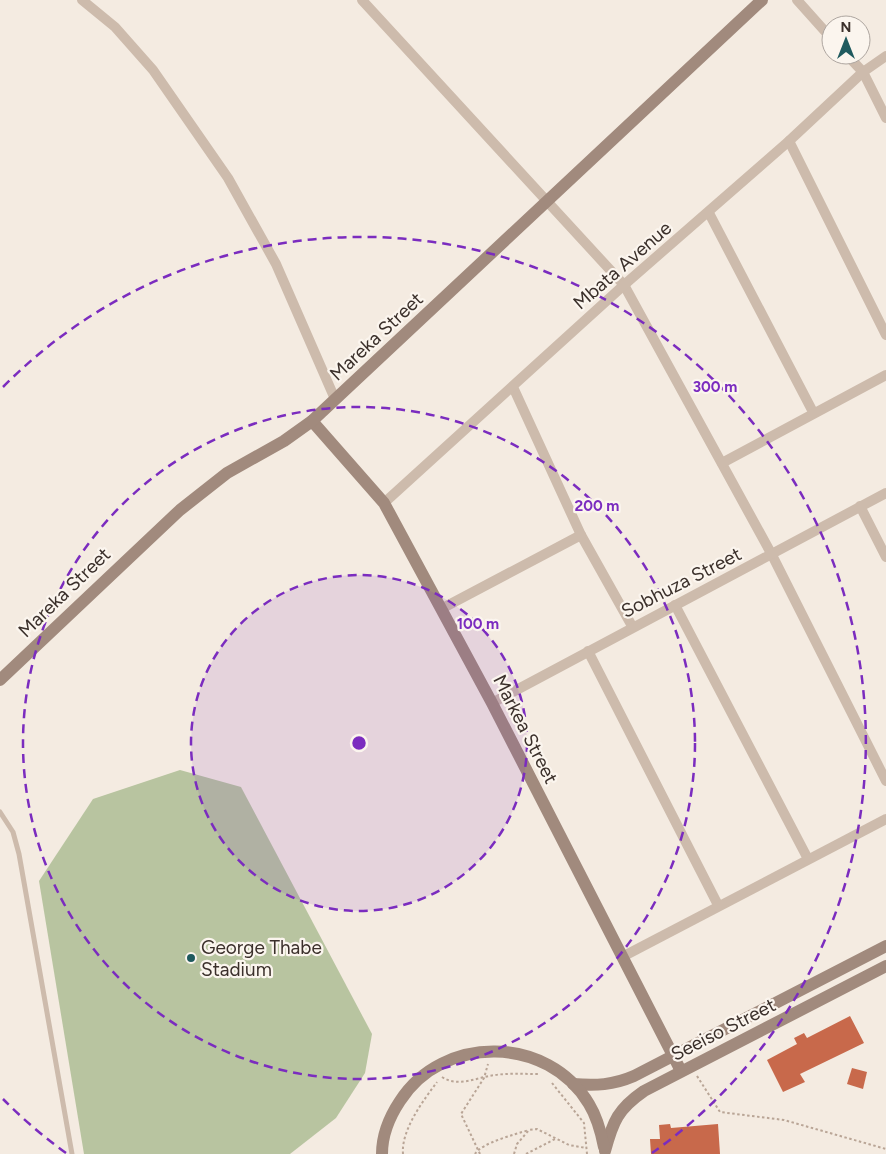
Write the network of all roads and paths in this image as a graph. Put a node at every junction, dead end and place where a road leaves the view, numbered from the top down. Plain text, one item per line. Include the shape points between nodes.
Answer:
1 (82, 0) edge
2 (362, 0) edge
3 (762, 0) edge
4 (797, 0) edge
5 (821, 27) edge
6 (886, 56) edge
7 (856, 65) edge
8 (862, 72) junction
9 (886, 118) edge
10 (789, 141) junction
11 (548, 201) junction
12 (709, 212) junction
13 (624, 284) junction
14 (886, 336) edge
15 (886, 375) edge
16 (513, 387) junction
17 (335, 399) junction
18 (813, 412) junction
19 (312, 421) junction
20 (722, 463) junction
21 (886, 493) edge
22 (384, 503) junction
23 (860, 506) junction
24 (581, 535) junction
25 (772, 555) junction
26 (886, 557) edge
27 (675, 605) junction
28 (441, 609) junction
29 (632, 626) junction
30 (588, 651) junction
31 (0, 680) edge
32 (492, 702) junction
33 (886, 781) edge
34 (0, 812) edge
35 (886, 819) edge
36 (808, 859) junction
37 (718, 905) junction
38 (886, 946) edge
39 (622, 957) junction
40 (886, 966) edge
41 (493, 1050) junction
42 (673, 1057) junction
43 (681, 1072) junction
44 (696, 1074) dead end
45 (545, 1076) dead end
46 (484, 1078) junction
47 (552, 1083) dead end
48 (573, 1084) junction
49 (529, 1130) junction
50 (556, 1138) junction
51 (587, 1148) junction
52 (886, 1149) edge
53 (477, 1150) junction
54 (605, 1152) edge
55 (72, 1154) edge
56 (382, 1154) edge
57 (403, 1154) edge
58 (475, 1154) edge
59 (480, 1154) edge
60 (514, 1154) edge
61 (526, 1154) edge
62 (587, 1154) edge

1 - 17 street via 115,28 153,70 228,178 276,264
2 - 11 street
3 - 11 street, Mareka Street
4 - 5 street
6 - 8 street, Mbata Avenue
7 - 8 street
8 - 9 street
8 - 10 street, Mbata Avenue
10 - 12 street, Mbata Avenue
10 - 14 street
11 - 13 street
11 - 17 street, Mareka Street
12 - 13 street, Mbata Avenue
12 - 18 street
13 - 16 street, Mbata Avenue
13 - 20 street
15 - 18 street
16 - 22 street, Mbata Avenue
16 - 24 street
17 - 19 street, Mareka Street
18 - 20 street
19 - 22 street, Markea Street
19 - 31 street, Mareka Street via 227,473 180,510
20 - 25 street
21 - 23 street, Sobhuza Street
22 - 28 street, Markea Street
23 - 25 street, Sobhuza Street
23 - 26 street
24 - 28 street
24 - 29 street
25 - 27 street, Sobhuza Street
25 - 33 street
27 - 29 street, Sobhuza Street
27 - 36 street
28 - 32 street, Markea Street
29 - 30 street, Sobhuza Street
30 - 32 street, Sobhuza Street
30 - 37 street
32 - 39 street, Markea Street
34 - 55 lane via 13,832 19,854
35 - 36 street
36 - 37 street
37 - 39 street
38 - 42 street, Seeiso Street
39 - 42 street, Markea Street
40 - 43 street, Seeiso Street
41 - 46 path
41 - 48 street via 523,1054 550,1065
41 - 56 street via 464,1054 436,1066 419,1078 394,1110 386,1129
42 - 43 street, Markea Street
42 - 48 street, Seeiso Street via 617,1083 598,1086
43 - 54 street, Seeiso Street via 630,1101 612,1125
44 - 52 path via 720,1112 784,1120
45 - 46 path via 515,1073
46 - 53 path via 461,1114
46 - 57 path via 464,1082 448,1081 442,1076 408,1129 402,1144
47 - 51 path via 584,1123
48 - 54 street via 589,1104
49 - 50 path via 537,1129
49 - 53 path
49 - 60 path
50 - 51 path via 569,1145
50 - 61 path
51 - 62 path
53 - 58 path
53 - 59 path

